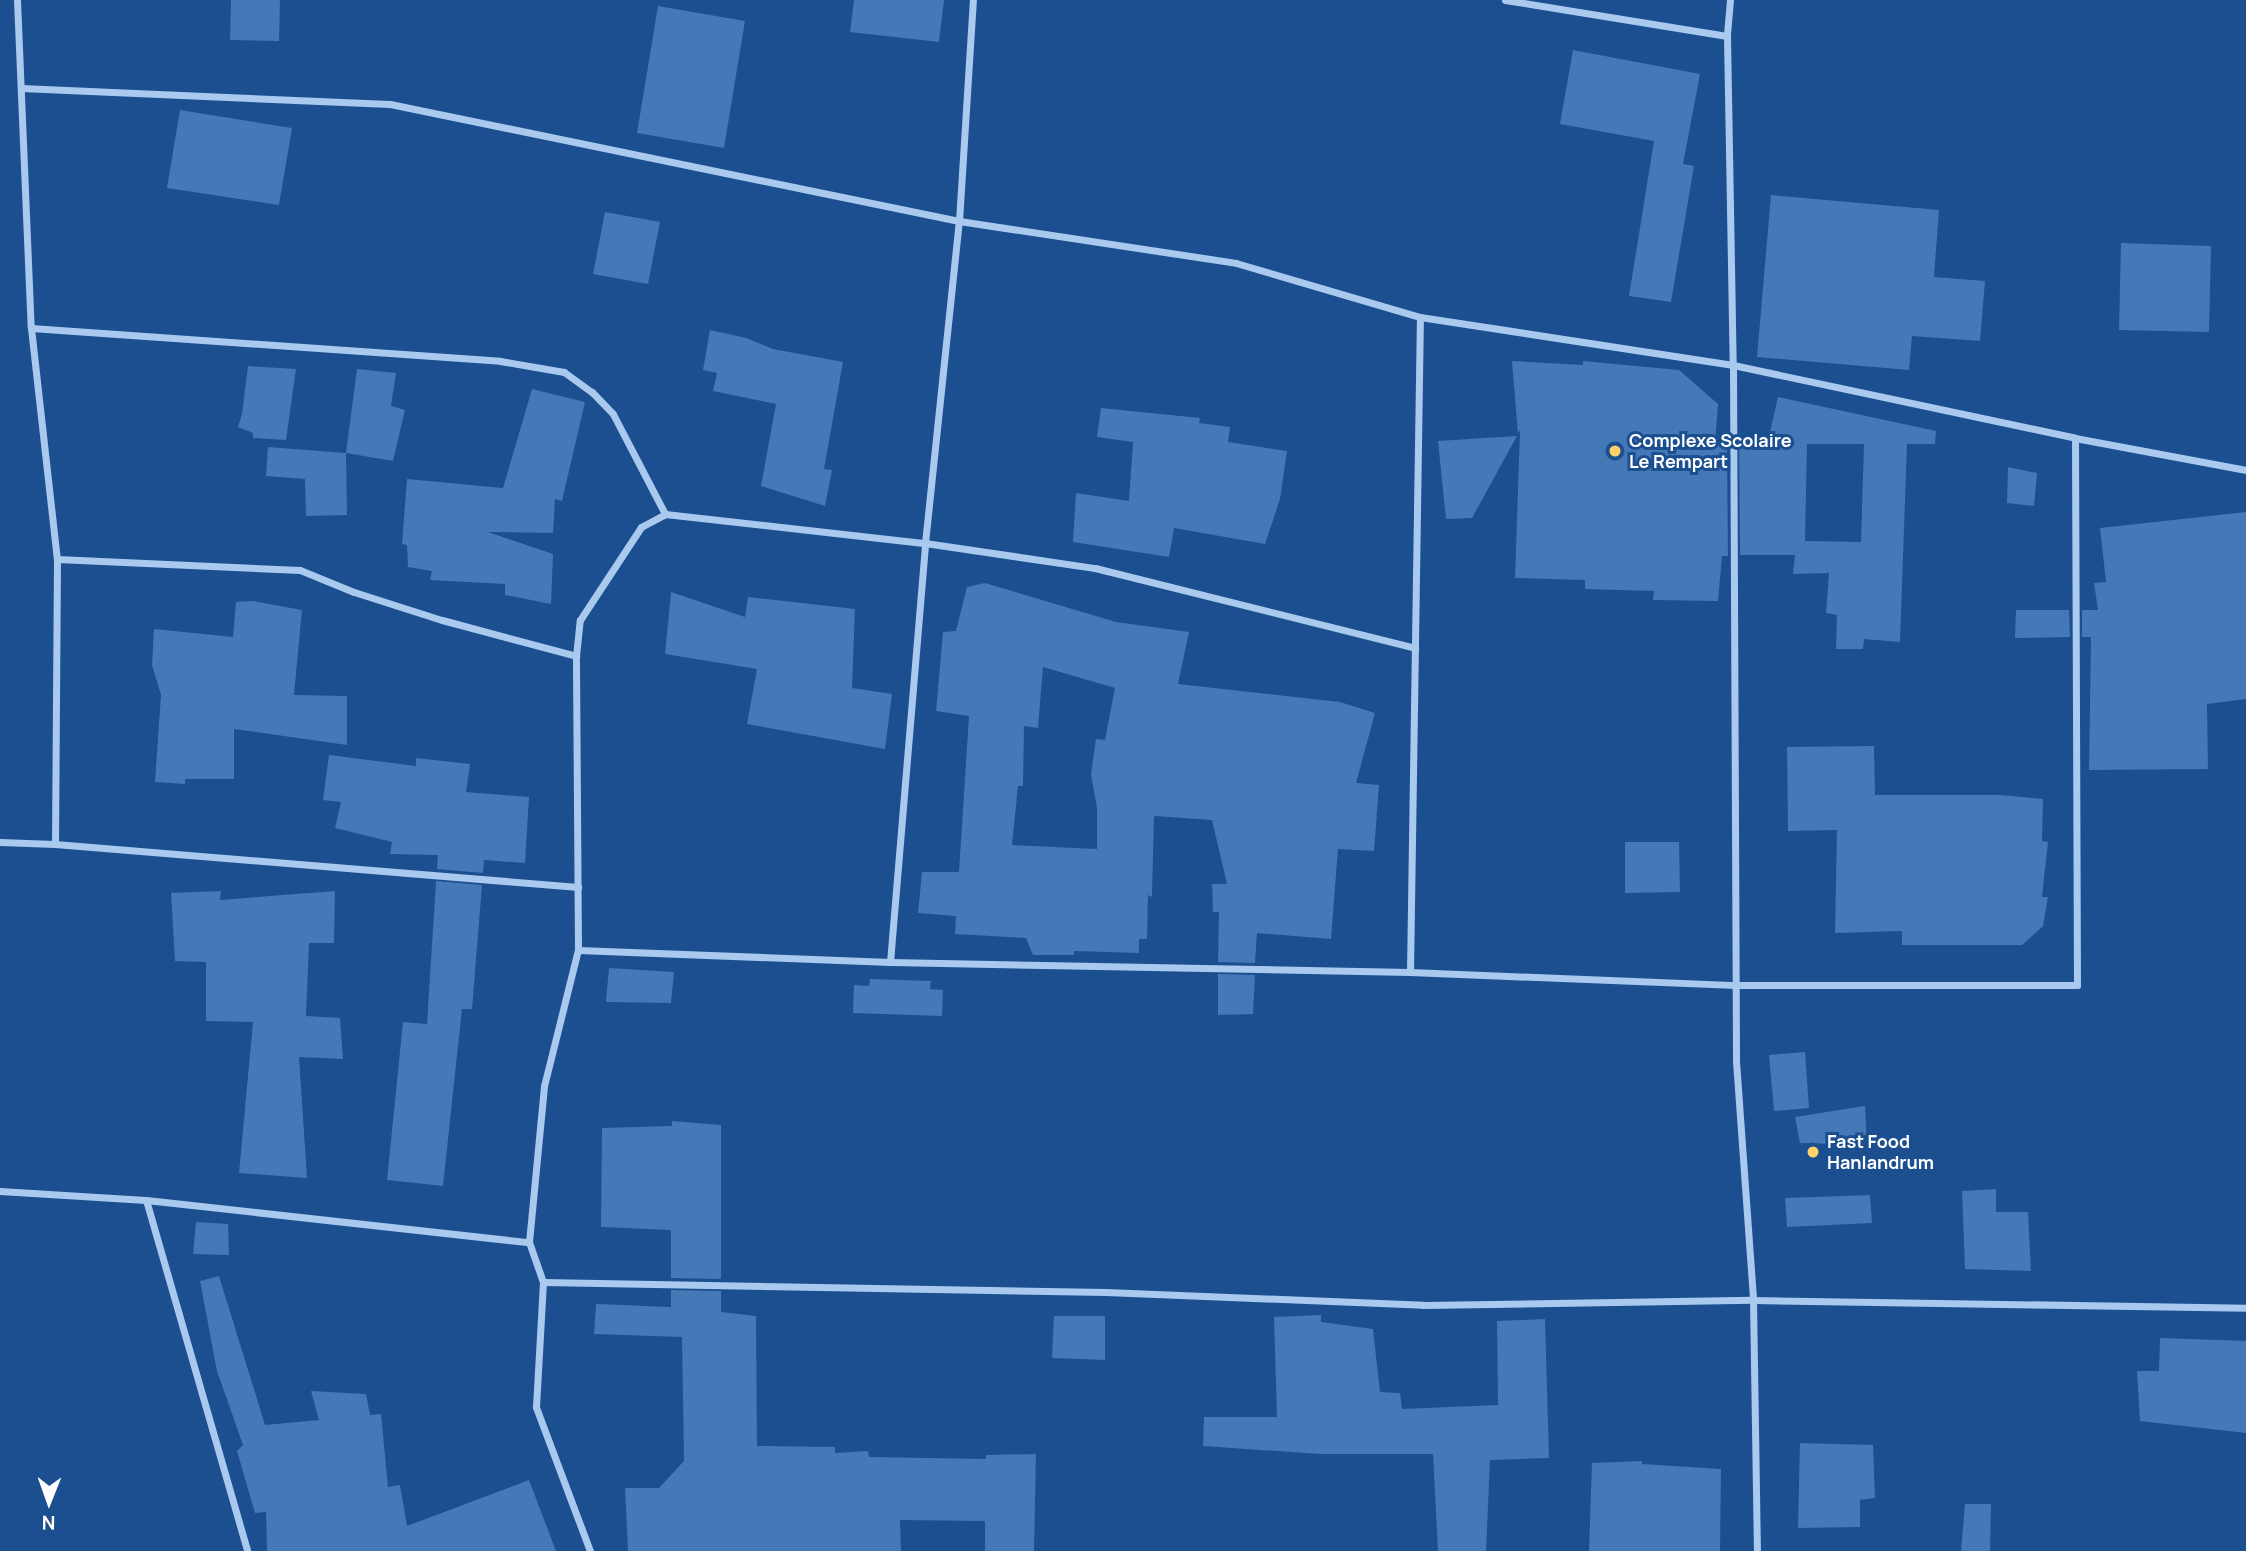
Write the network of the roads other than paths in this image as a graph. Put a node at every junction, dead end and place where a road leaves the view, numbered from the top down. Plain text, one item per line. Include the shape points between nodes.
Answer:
1 (17, 0) edge
2 (973, 0) edge
3 (1505, 0) edge
4 (1730, 0) edge
5 (1727, 36) junction
6 (21, 88) junction
7 (959, 221) junction
8 (1420, 317) junction
9 (31, 328) junction
10 (1733, 365) junction
11 (2075, 438) junction
12 (2246, 470) edge
13 (665, 514) junction
14 (925, 543) junction
15 (57, 559) junction
16 (1415, 648) junction
17 (576, 656) junction
18 (0, 842) edge
19 (55, 844) junction
20 (578, 887) junction
21 (578, 950) junction
22 (890, 962) junction
23 (1410, 972) junction
24 (1737, 985) junction
25 (0, 1191) edge
26 (146, 1200) junction
27 (529, 1242) junction
28 (543, 1282) junction
29 (1753, 1300) junction
30 (2246, 1308) edge
31 (247, 1551) edge
32 (590, 1551) edge
33 (1757, 1551) edge

1 - 6 street
2 - 7 street
3 - 5 street
4 - 5 street
5 - 10 street
6 - 7 street via 390,104
6 - 9 street
7 - 8 street via 1236,263
7 - 14 street
8 - 10 street
8 - 16 street
9 - 13 street via 500,360 565,373 613,414
9 - 15 street
10 - 11 street
10 - 24 street
11 - 12 street
11 - 24 street via 2077,985
13 - 14 street
13 - 17 street via 640,527 580,620
14 - 16 street via 1095,568
14 - 22 street
15 - 17 street via 300,570 405,608
15 - 19 street
16 - 23 street
17 - 20 street
18 - 19 street
19 - 20 street
20 - 21 street
21 - 22 street
21 - 27 street via 544,1086
22 - 23 street
23 - 24 street
24 - 29 street via 1736,1061
25 - 26 street
26 - 27 street
26 - 31 street
27 - 28 street
28 - 29 street via 1106,1292 1423,1305
28 - 32 street via 536,1408
29 - 30 street
29 - 33 street

